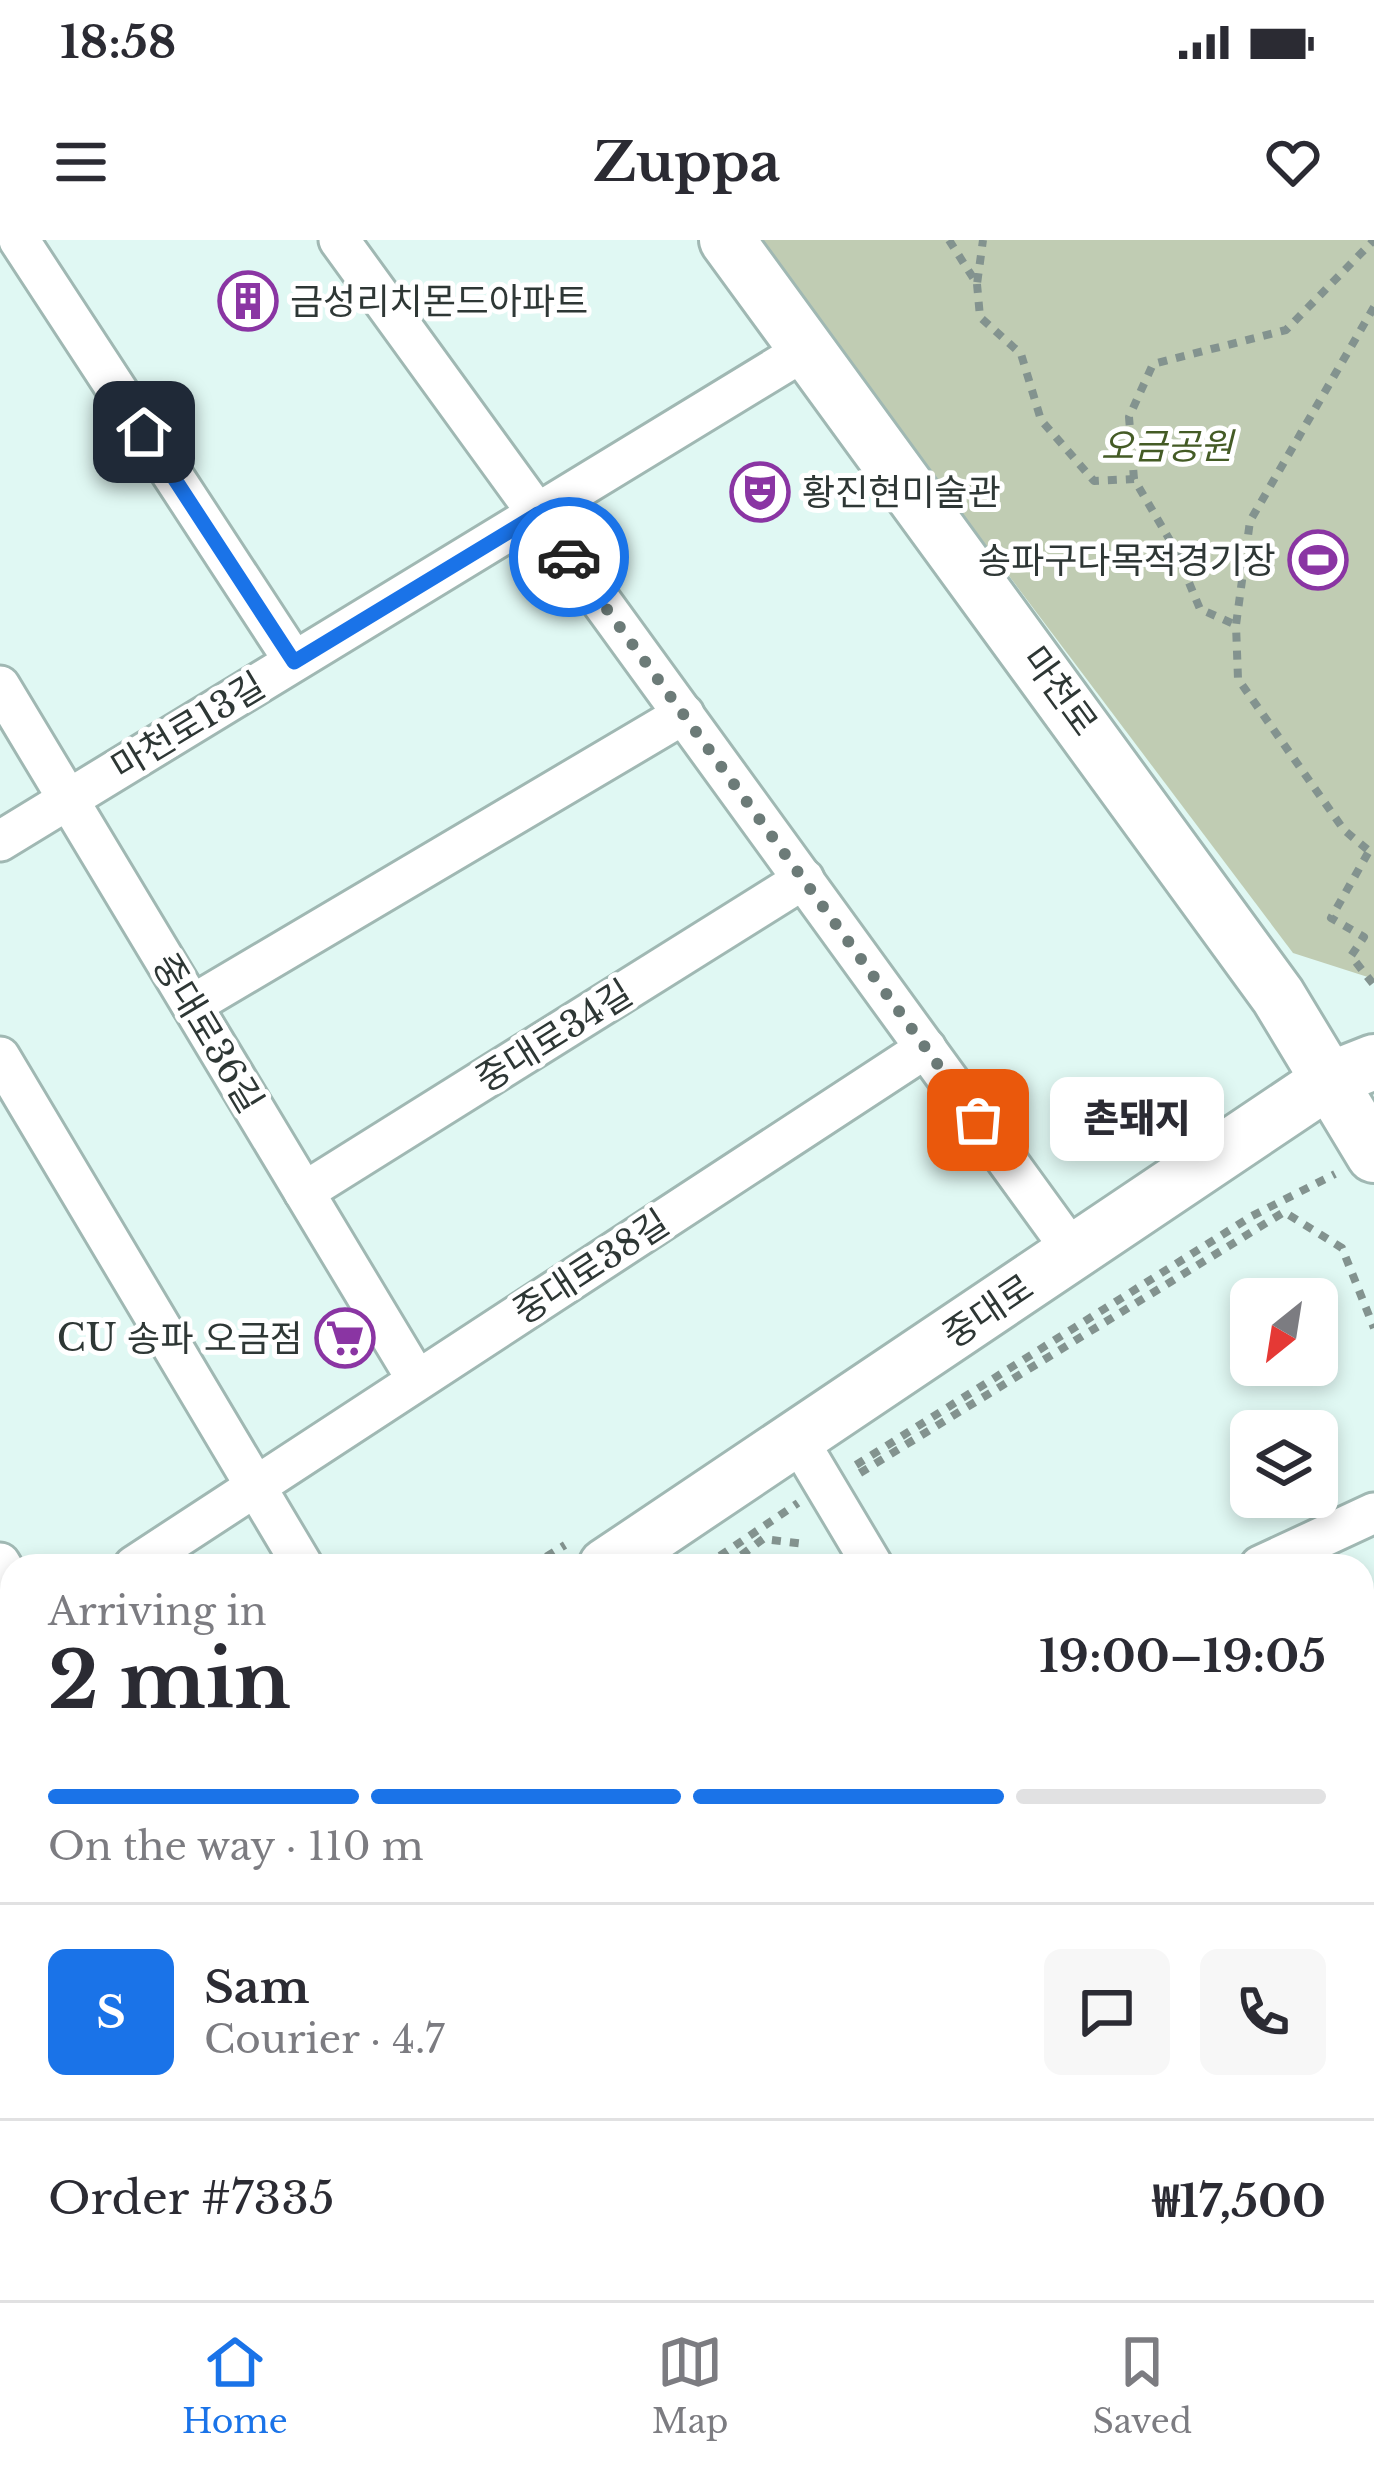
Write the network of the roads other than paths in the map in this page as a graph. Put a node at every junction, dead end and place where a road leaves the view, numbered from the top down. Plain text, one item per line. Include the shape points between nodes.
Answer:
1 (19, 240) edge
2 (339, 240) edge
3 (727, 240) edge
4 (807, 349) junction
5 (538, 514) junction
6 (294, 662) junction
7 (0, 686) edge
8 (684, 714) junction
9 (68, 800) junction
10 (0, 841) edge
11 (804, 880) junction
12 (192, 1005) junction
13 (926, 1048) junction
14 (0, 1057) edge
15 (1352, 1070) edge
16 (1374, 1154) edge
17 (304, 1192) junction
18 (1074, 1253) junction
19 (417, 1380) junction
20 (824, 1468) junction
21 (256, 1487) junction
22 (1374, 1513) edge
23 (153, 1554) edge
24 (296, 1554) edge
25 (633, 1554) edge
26 (867, 1554) edge
27 (1286, 1554) edge

1 - 6 street
2 - 5 street
3 - 4 street, 마천로
4 - 5 street, 마천로13길
4 - 15 street, 마천로 via 1278,996
5 - 6 street, 마천로13길
5 - 8 street
6 - 9 street, 마천로13길
7 - 9 street, 중대로36길
8 - 11 street
8 - 12 street
9 - 10 street, 마천로13길
9 - 12 street, 중대로36길
11 - 13 street
11 - 17 street, 중대로34길
12 - 17 street, 중대로36길
13 - 18 street
13 - 19 street, 중대로38길
14 - 21 street
15 - 16 street, 마천로
15 - 18 street, 중대로
17 - 19 street, 중대로36길
18 - 20 street, 중대로
19 - 21 street, 중대로38길
20 - 25 street, 중대로
20 - 26 street
21 - 23 street, 중대로38길
21 - 24 street
22 - 27 street

